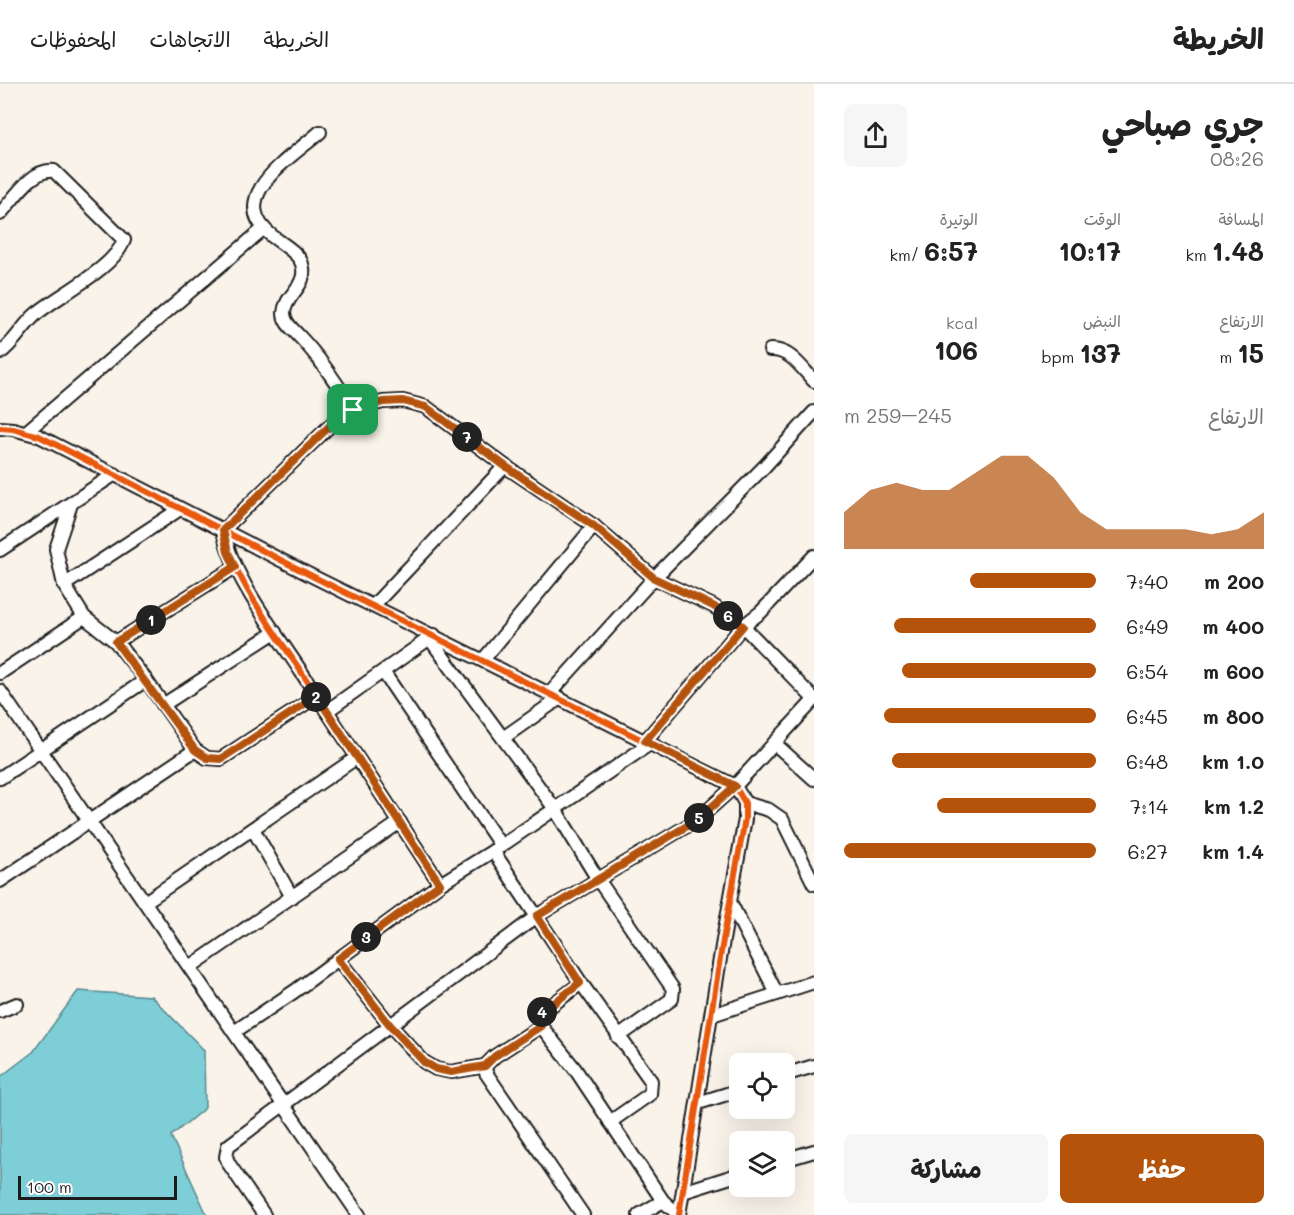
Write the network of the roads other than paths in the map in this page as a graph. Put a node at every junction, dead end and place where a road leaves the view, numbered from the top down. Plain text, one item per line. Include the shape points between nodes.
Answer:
1 (320, 132) dead end
2 (0, 214) edge
3 (263, 228) junction
4 (770, 350) dead end
5 (0, 353) edge
6 (814, 381) edge
7 (353, 410) junction
8 (814, 411) edge
9 (0, 428) edge
10 (26, 432) junction
11 (505, 466) junction
12 (115, 474) junction
13 (71, 504) junction
14 (180, 508) junction
15 (594, 526) junction
16 (223, 530) junction
17 (0, 550) edge
18 (814, 556) edge
19 (235, 567) junction
20 (654, 578) junction
21 (64, 585) junction
22 (372, 606) junction
23 (84, 617) junction
24 (743, 626) junction
25 (275, 632) junction
26 (432, 637) junction
27 (116, 642) junction
28 (483, 660) junction
29 (0, 673) edge
30 (384, 673) junction
31 (146, 680) junction
32 (0, 691) edge
33 (317, 696) junction
34 (555, 696) junction
35 (814, 699) edge
36 (163, 705) junction
37 (327, 711) junction
38 (503, 738) junction
39 (648, 742) junction
40 (774, 743) junction
41 (41, 750) junction
42 (195, 750) junction
43 (356, 758) junction
44 (0, 778) edge
45 (814, 778) edge
46 (735, 786) junction
47 (744, 803) junction
48 (555, 809) junction
49 (90, 822) junction
50 (400, 822) junction
51 (253, 829) junction
52 (497, 849) junction
53 (597, 878) junction
54 (0, 881) edge
55 (440, 884) junction
56 (814, 884) edge
57 (292, 897) junction
58 (145, 902) junction
59 (730, 902) junction
60 (537, 916) junction
61 (338, 959) junction
62 (190, 967) junction
63 (814, 982) edge
64 (580, 983) junction
65 (777, 994) junction
66 (17, 1004) dead end
67 (0, 1011) edge
68 (712, 1015) junction
69 (390, 1025) junction
70 (541, 1026) junction
71 (234, 1032) junction
72 (618, 1037) junction
73 (485, 1066) junction
74 (814, 1066) edge
75 (795, 1072) edge
76 (729, 1093) edge
77 (282, 1103) junction
78 (698, 1103) junction
79 (610, 1122) junction
80 (814, 1151) edge
81 (795, 1157) edge
82 (729, 1177) edge
83 (683, 1192) junction
84 (663, 1201) junction
85 (264, 1215) edge
86 (359, 1215) edge
87 (583, 1215) edge
88 (639, 1215) edge
89 (679, 1215) edge

1 - 3 street via 260,185 254,199
2 - 5 street via 35,175 44,170 54,171 124,240 106,262 36,315
3 - 7 street via 301,260 304,271 302,283 285,309 286,323 322,360
3 - 10 street
4 - 6 street via 790,355
7 - 11 street via 403,401 426,407
7 - 16 street via 344,412
8 - 20 street
9 - 10 street
10 - 12 street
11 - 15 street
11 - 22 street
12 - 13 street
12 - 14 street
13 - 17 street
13 - 21 street via 56,549
14 - 16 street
14 - 21 street
15 - 20 street
15 - 28 street
16 - 19 street
16 - 22 street
18 - 24 street
19 - 25 street
19 - 27 street
20 - 24 street via 713,606
20 - 34 street
21 - 23 street
22 - 26 street
23 - 27 street
23 - 29 street
24 - 35 street
24 - 39 street
25 - 33 street
25 - 36 street
26 - 28 street
26 - 30 street
26 - 38 street
27 - 31 street
28 - 34 street
30 - 37 street
30 - 52 street
31 - 36 street
31 - 41 street
32 - 41 street
33 - 37 street
33 - 42 street via 221,759 207,758
34 - 38 street
34 - 39 street
35 - 40 street
36 - 42 street
37 - 43 street
38 - 48 street
39 - 46 street
39 - 48 street
40 - 45 street
40 - 46 street
41 - 44 street
41 - 49 street
42 - 49 street
43 - 50 street
43 - 51 street
46 - 47 street
46 - 53 street via 697,820
47 - 56 street via 769,810 782,819
47 - 59 street via 745,819
48 - 52 street
48 - 53 street
49 - 54 street
49 - 58 street
50 - 55 street
50 - 57 street
51 - 57 street
51 - 58 street
52 - 55 street
52 - 60 street
53 - 60 street
53 - 72 street via 650,952 674,994
55 - 61 street
57 - 62 street
58 - 62 street
59 - 65 street
59 - 68 street
60 - 64 street
60 - 69 street
61 - 69 street
61 - 71 street
62 - 71 street
63 - 65 street
64 - 70 street via 540,1014
64 - 72 street
65 - 68 street
66 - 67 street
68 - 78 street
69 - 73 street via 424,1062 436,1069 451,1072
69 - 77 street
70 - 73 street
70 - 79 street
71 - 77 street
72 - 79 street via 652,1088 650,1094
73 - 87 street via 486,1073
74 - 75 street
76 - 78 street
77 - 85 street via 226,1150 233,1173
77 - 86 street
78 - 83 street
79 - 84 street
80 - 81 street
82 - 83 street
83 - 89 street
84 - 88 street
84 - 89 street

